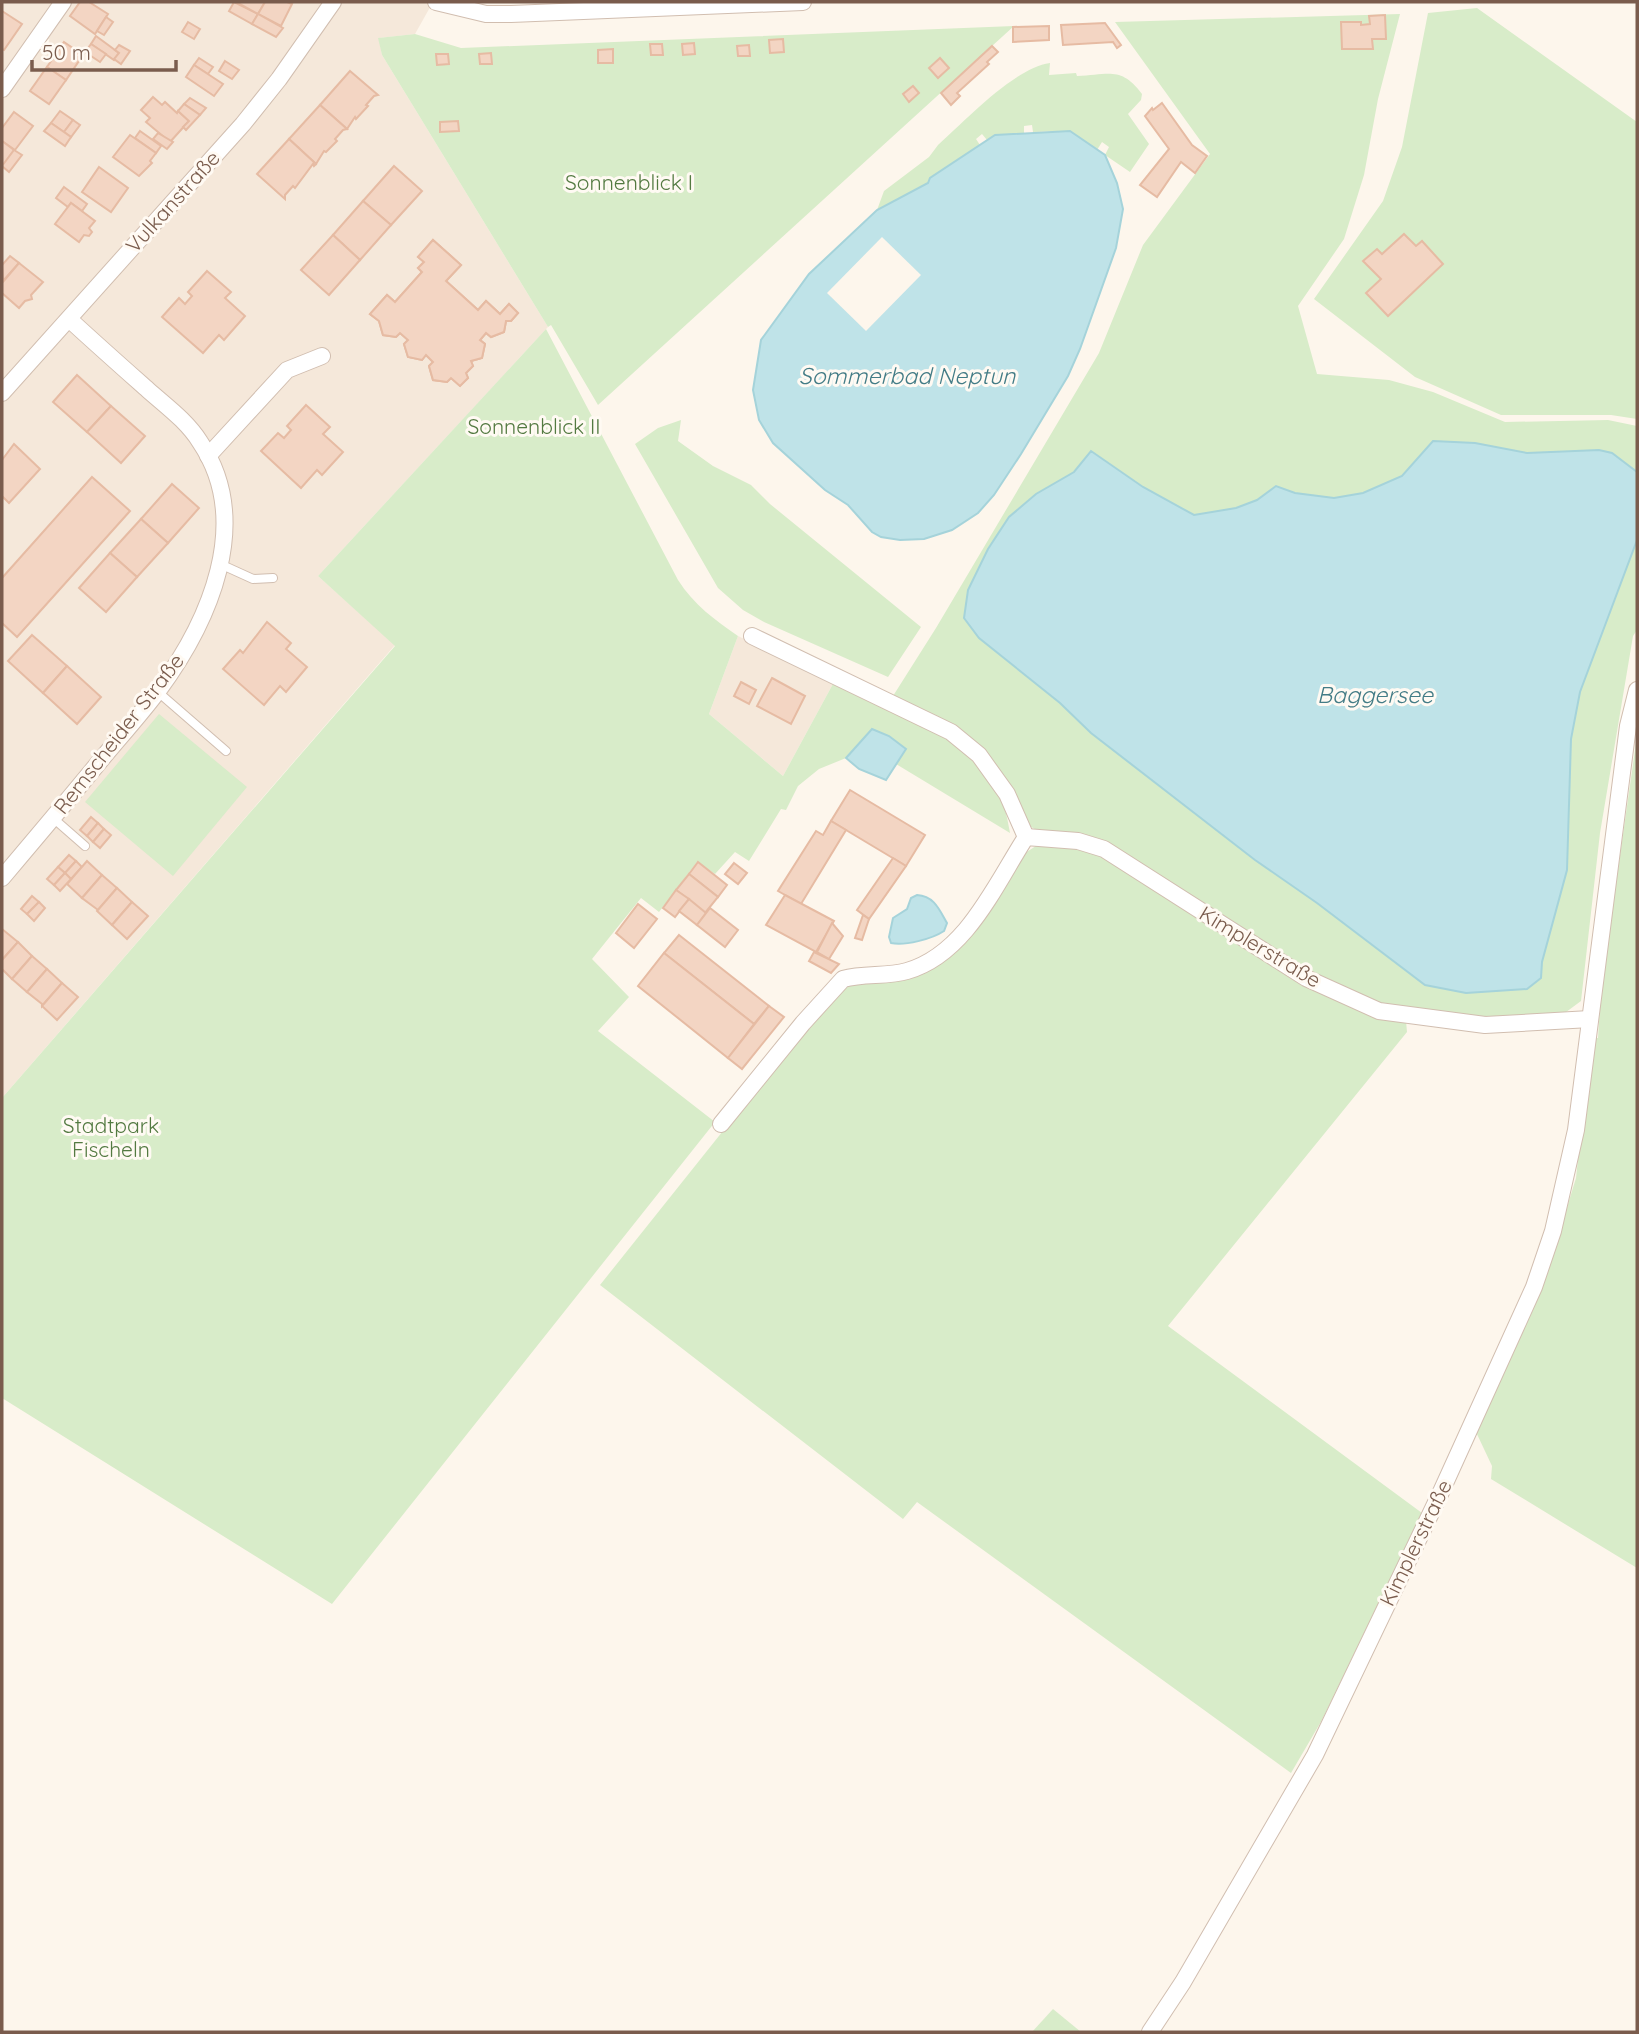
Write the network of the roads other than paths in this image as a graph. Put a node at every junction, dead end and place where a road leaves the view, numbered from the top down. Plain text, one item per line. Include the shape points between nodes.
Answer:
1 (63, 2) edge
2 (333, 2) edge
3 (436, 2) edge
4 (803, 2) edge
5 (2, 89) edge
6 (69, 319) junction
7 (322, 356) dead end
8 (2, 394) edge
9 (208, 456) junction
10 (220, 564) junction
11 (273, 578) dead end
12 (752, 636) dead end
13 (1637, 690) edge
14 (158, 692) junction
15 (226, 751) dead end
16 (52, 818) junction
17 (1026, 837) junction
18 (85, 846) dead end
19 (2, 878) edge
20 (1590, 1019) junction
21 (721, 1124) dead end
22 (1150, 2032) edge

1 - 5 street
2 - 6 street, Vulkanstraße via 252,114
3 - 4 street via 486,14
6 - 8 street, Vulkanstraße
6 - 9 street, Remscheider Straße via 178,416
7 - 9 street via 287,370
9 - 10 street, Remscheider Straße via 226,518
10 - 11 lane via 253,579
10 - 14 street, Remscheider Straße via 186,649
12 - 17 street via 951,732 979,755 1007,794
13 - 20 street, Kimplerstraße via 1628,726
14 - 15 lane
14 - 16 street, Remscheider Straße
16 - 18 lane
16 - 19 street, Remscheider Straße
17 - 20 street, Kimplerstraße via 1078,841 1104,849 1306,978 1379,1011 1485,1025
17 - 21 street via 951,947 926,965 904,972 843,979
20 - 22 street, Kimplerstraße via 1567,1176 1534,1287 1315,1755 1184,1982

